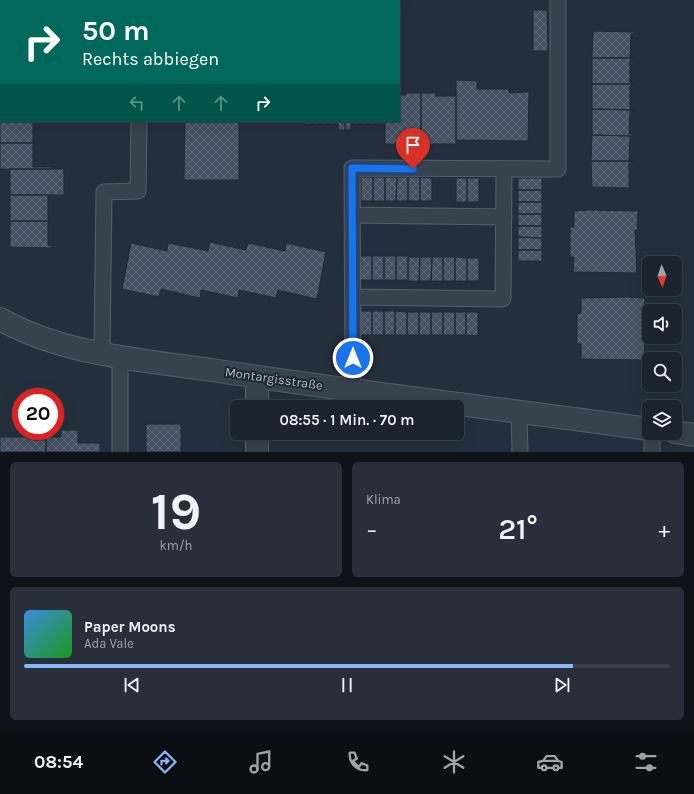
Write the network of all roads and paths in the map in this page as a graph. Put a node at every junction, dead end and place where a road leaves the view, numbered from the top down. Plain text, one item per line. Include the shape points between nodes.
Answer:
1 (558, 0) edge
2 (139, 122) edge
3 (504, 169) junction
4 (352, 216) junction
5 (504, 217) junction
6 (353, 297) junction
7 (0, 319) edge
8 (111, 354) junction
9 (257, 377) junction
10 (353, 389) junction
11 (257, 400) edge
12 (519, 411) junction
13 (642, 428) edge
14 (682, 433) edge
15 (694, 435) edge
16 (257, 440) edge
17 (652, 440) edge
18 (120, 452) edge
19 (257, 452) edge
20 (520, 452) edge
21 (652, 452) edge

1 - 3 lane via 558,169
2 - 8 lane via 138,191 104,192
3 - 4 lane via 352,168
3 - 5 lane
4 - 5 lane
4 - 6 lane
5 - 6 lane via 503,299
6 - 10 lane
7 - 8 street, Montargisstraße via 26,332 67,346
8 - 9 street, Montargisstraße
8 - 18 lane
9 - 10 street, Montargisstraße
9 - 11 street
10 - 12 street, Montargisstraße
12 - 13 street, Montargisstraße
12 - 20 lane
14 - 15 street
16 - 19 street
17 - 21 lane

